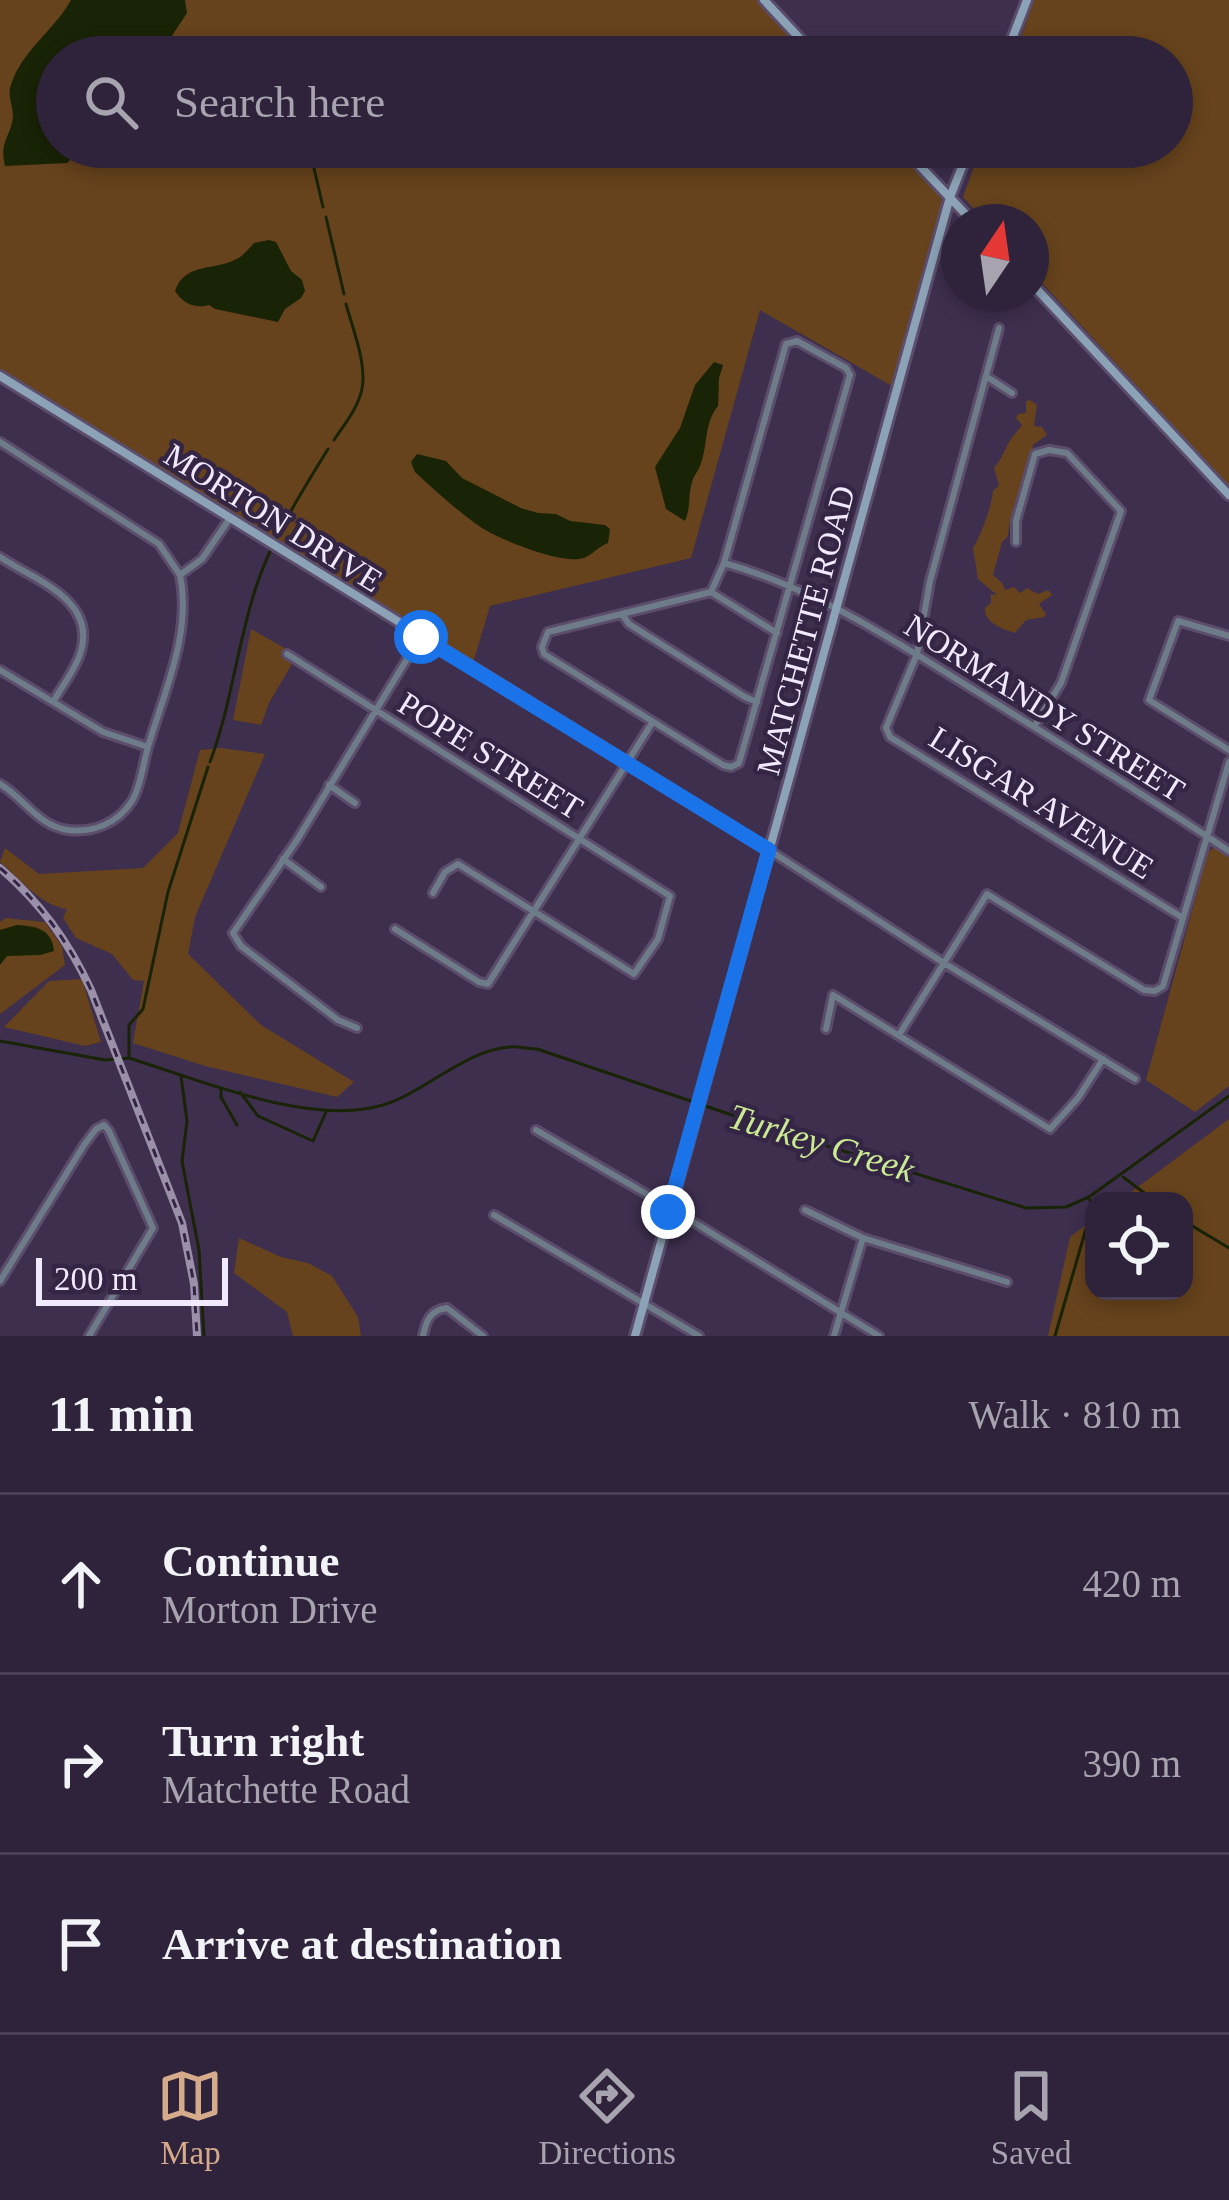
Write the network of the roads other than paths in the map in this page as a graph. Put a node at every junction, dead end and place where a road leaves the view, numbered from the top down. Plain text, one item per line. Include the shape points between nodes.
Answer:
1 (764, 0) edge
2 (1027, 0) edge
3 (797, 36) edge
4 (1013, 36) edge
5 (922, 168) edge
6 (962, 168) edge
7 (950, 197) junction
8 (957, 204) edge
9 (1049, 302) edge
10 (999, 328) dead end
11 (0, 376) edge
12 (987, 377) junction
13 (1012, 393) dead end
14 (0, 442) edge
15 (1229, 495) edge
16 (230, 518) junction
17 (1016, 542) dead end
18 (0, 557) edge
19 (724, 563) junction
20 (181, 575) junction
21 (790, 586) junction
22 (711, 592) junction
23 (836, 606) junction
24 (622, 614) junction
25 (777, 633) junction
26 (1229, 636) edge
27 (421, 637) junction
28 (287, 654) dead end
29 (917, 655) junction
30 (0, 670) edge
31 (757, 701) junction
32 (53, 702) junction
33 (376, 711) junction
34 (653, 722) junction
35 (1034, 727) junction
36 (148, 747) junction
37 (1229, 750) edge
38 (1229, 762) edge
39 (626, 763) junction
40 (0, 784) edge
41 (329, 785) junction
42 (355, 803) dead end
43 (1207, 836) junction
44 (580, 838) junction
45 (769, 850) junction
46 (1229, 851) edge
47 (283, 859) junction
48 (321, 887) dead end
49 (433, 893) dead end
50 (535, 912) junction
51 (1183, 918) junction
52 (395, 929) dead end
53 (944, 963) junction
54 (356, 1028) dead end
55 (826, 1029) dead end
56 (899, 1035) junction
57 (1103, 1059) junction
58 (1135, 1078) dead end
59 (536, 1130) dead end
60 (669, 1207) junction
61 (806, 1210) dead end
62 (494, 1215) dead end
63 (863, 1238) junction
64 (0, 1281) edge
65 (1007, 1282) dead end
66 (644, 1305) junction
67 (841, 1312) junction
68 (89, 1336) edge
69 (423, 1336) edge
70 (483, 1336) edge
71 (635, 1336) edge
72 (699, 1336) edge
73 (833, 1336) edge
74 (880, 1336) edge

1 - 3 street
2 - 4 street
5 - 7 street
6 - 7 street, MATCHETTE ROAD
7 - 8 street
7 - 23 street, MATCHETTE ROAD
9 - 15 street
10 - 12 street
11 - 16 street, MORTON DRIVE
12 - 13 street
12 - 29 street
14 - 20 street via 159,544
16 - 20 street
16 - 27 street, MORTON DRIVE
17 - 35 street via 1035,454 1048,450 1067,453 1121,511 1061,683
18 - 32 street via 71,600 77,613 80,656
19 - 21 street, NORMANDY STREET
19 - 21 street via 786,344 797,340 850,375
19 - 22 street
20 - 36 street via 180,639
21 - 23 street, NORMANDY STREET
21 - 25 street
22 - 24 street
22 - 25 street
23 - 29 street, NORMANDY STREET
23 - 45 street, MATCHETTE ROAD
24 - 31 street
24 - 34 street via 548,632 544,654
25 - 31 street
26 - 37 street via 1178,621 1149,700
27 - 33 street
27 - 39 street, MORTON DRIVE
28 - 33 street, POPE STREET
29 - 35 street, NORMANDY STREET
29 - 51 street, LISGAR AVENUE via 886,728 890,737
30 - 32 street
31 - 34 street via 731,767
32 - 36 street
33 - 41 street
33 - 44 street, POPE STREET
34 - 39 street
35 - 43 street, NORMANDY STREET
36 - 40 street via 132,800 111,823 90,830 41,820
38 - 43 street
39 - 44 street
39 - 45 street, MORTON DRIVE
41 - 42 street
41 - 47 street
43 - 46 street, NORMANDY STREET
43 - 51 street
44 - 50 street
44 - 50 street, POPE STREET via 670,896 658,939 634,974
45 - 53 street, MORTON DRIVE
45 - 60 street, MATCHETTE ROAD
47 - 48 street
47 - 54 street via 233,933
49 - 50 street via 458,864
50 - 52 street via 488,984
51 - 53 street via 1155,992 987,894
53 - 56 street
53 - 57 street, MORTON DRIVE
55 - 56 street via 832,995
56 - 57 street via 1050,1129
57 - 58 street, MORTON DRIVE
59 - 60 street
60 - 66 street, MATCHETTE ROAD
60 - 67 street
61 - 63 street
62 - 66 street
63 - 65 street
63 - 67 street
64 - 68 street via 104,1125 153,1228
66 - 71 street, MATCHETTE ROAD
66 - 72 street
67 - 73 street
67 - 74 street
69 - 70 street via 428,1318 447,1308

